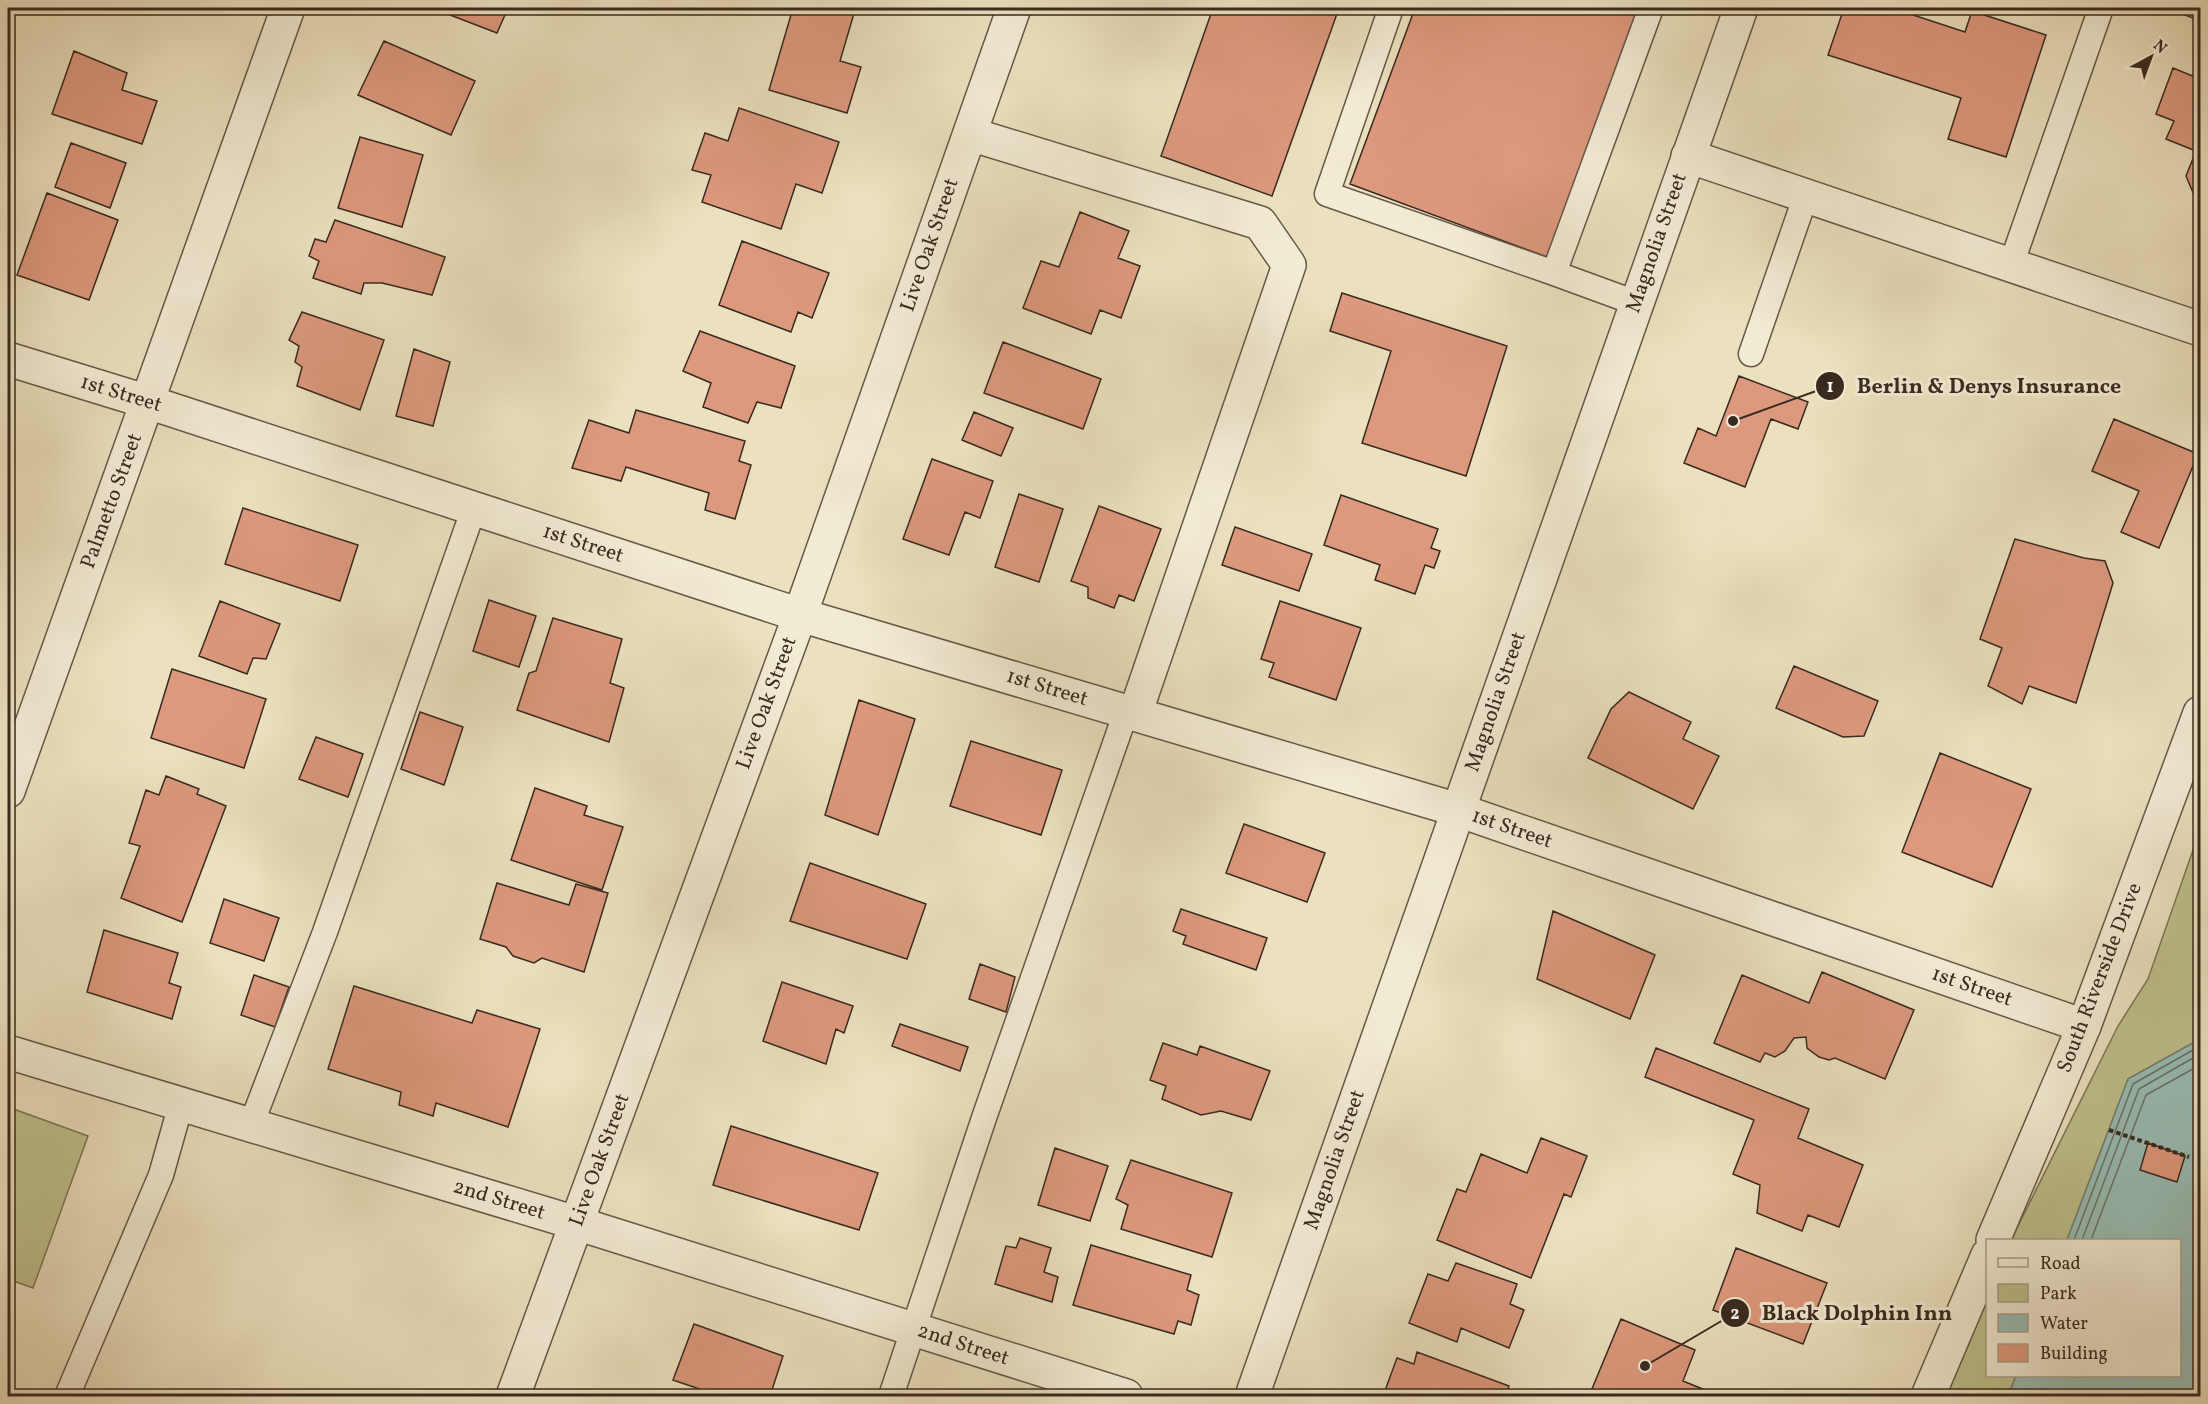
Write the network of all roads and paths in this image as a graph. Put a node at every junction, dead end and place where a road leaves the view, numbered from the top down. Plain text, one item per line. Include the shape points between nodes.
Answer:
1 (288, 8) edge
2 (1014, 8) edge
3 (1391, 8) edge
4 (1651, 8) edge
5 (1741, 8) edge
6 (2101, 8) edge
7 (970, 134) junction
8 (1688, 156) junction
9 (1806, 195) junction
10 (2011, 265) junction
11 (1554, 273) junction
12 (1636, 303) junction
13 (2200, 329) edge
14 (1751, 354) dead end
15 (8, 359) edge
16 (148, 402) junction
17 (474, 508) junction
18 (800, 615) junction
19 (1131, 713) junction
20 (2200, 713) edge
21 (8, 791) edge
22 (1458, 810) junction
23 (2084, 1026) junction
24 (8, 1052) edge
25 (181, 1104) junction
26 (251, 1125) junction
27 (2109, 1130) dead end
28 (2189, 1157) dead end
29 (576, 1223) junction
30 (1994, 1239) edge
31 (1986, 1260) edge
32 (914, 1330) junction
33 (67, 1396) edge
34 (513, 1396) edge
35 (891, 1396) edge
36 (1126, 1396) edge
37 (1252, 1396) edge
38 (1928, 1396) edge

1 - 16 street, Palmetto Street
2 - 7 street, Live Oak Street
3 - 11 lane via 1327,194
4 - 11 lane
5 - 8 street, Magnolia Street
6 - 10 lane
7 - 18 street, Live Oak Street
7 - 19 street via 1260,224 1289,266
8 - 9 street
8 - 12 street, Magnolia Street
9 - 10 street
9 - 14 lane
10 - 13 street
11 - 12 lane
12 - 22 street, Magnolia Street
15 - 16 street, 1st Street
16 - 17 street, 1st Street
16 - 21 street, Palmetto Street
17 - 18 street, 1st Street
17 - 26 lane via 329,921
18 - 19 street, 1st Street
18 - 29 street, Live Oak Street
19 - 22 street, 1st Street
19 - 32 lane via 989,1104
20 - 23 street, South Riverside Drive
22 - 23 street, 1st Street
22 - 37 street, Magnolia Street
23 - 30 street, South Riverside Drive
24 - 25 street, 2nd Street
25 - 26 street, 2nd Street
25 - 33 lane via 161,1175
26 - 29 street, 2nd Street
27 - 28 path
29 - 32 street, 2nd Street
29 - 34 street, Live Oak Street
31 - 38 street
32 - 35 lane
32 - 36 street, 2nd Street

